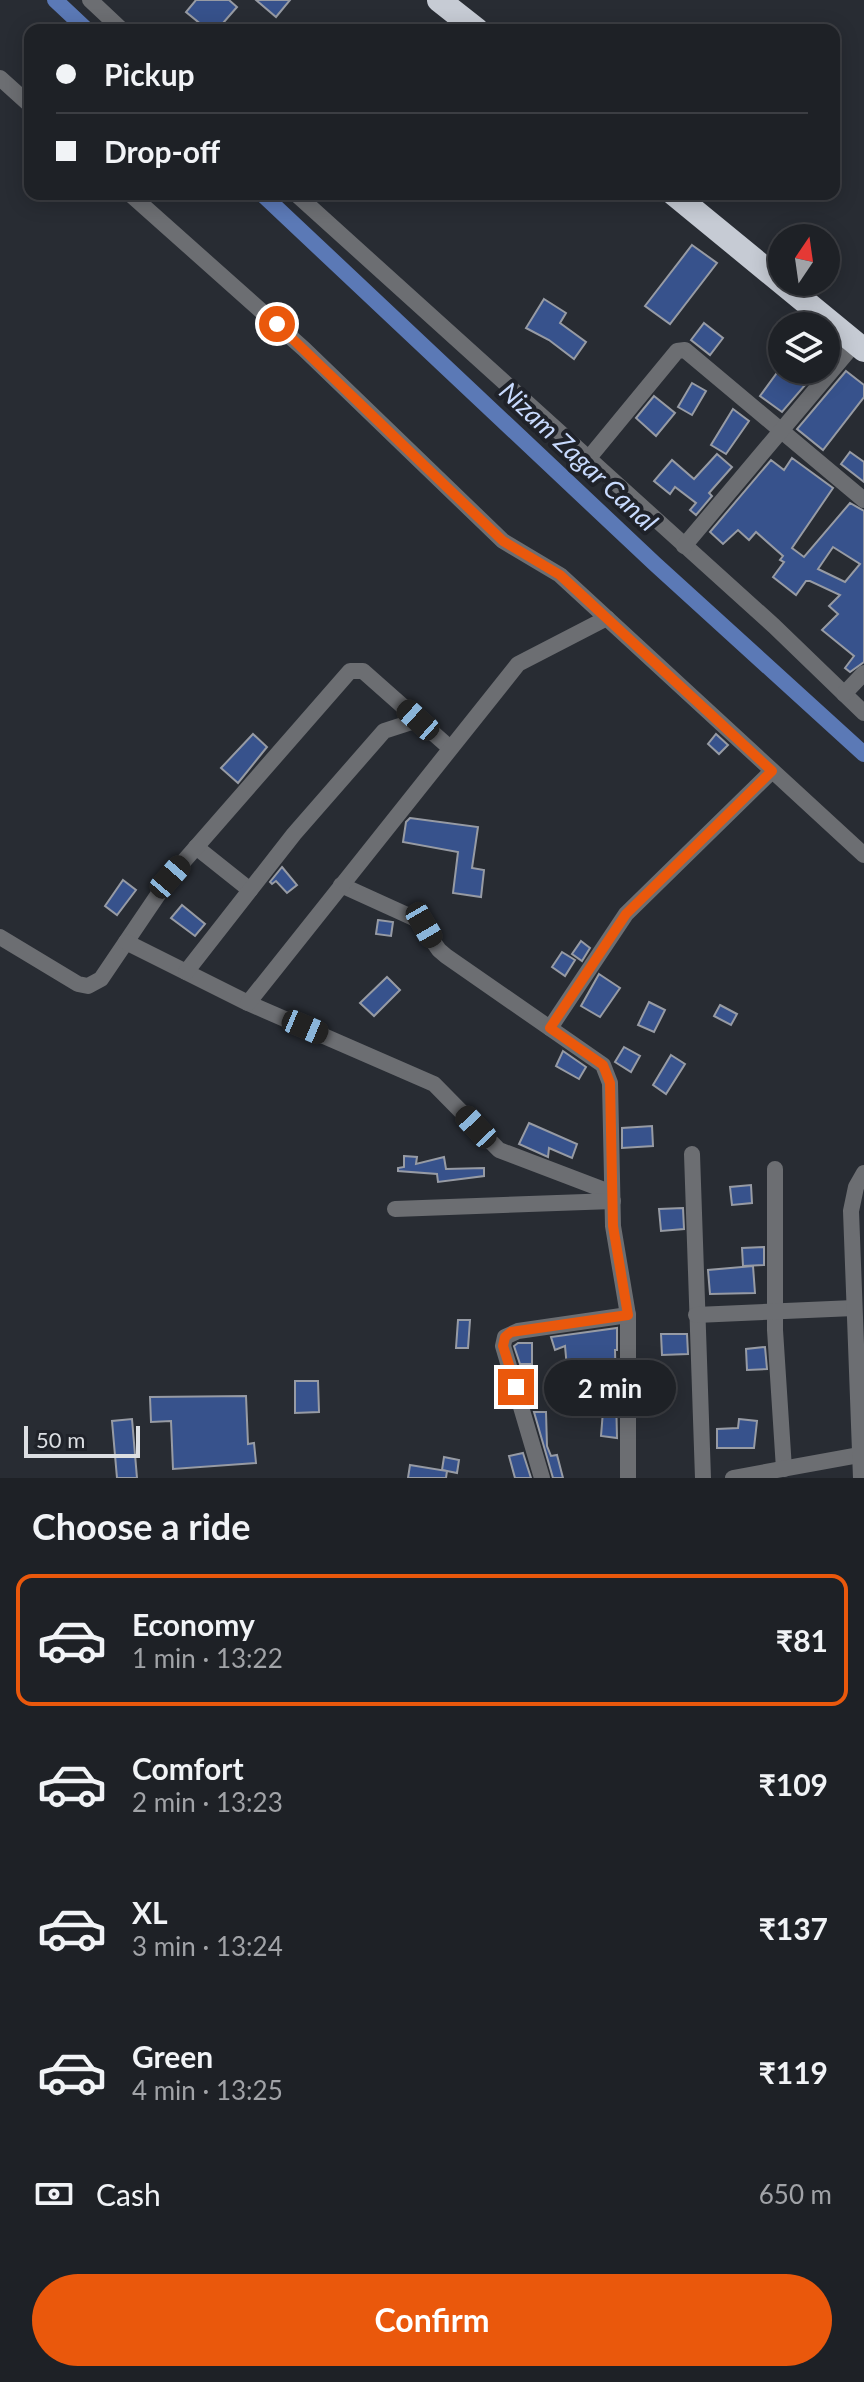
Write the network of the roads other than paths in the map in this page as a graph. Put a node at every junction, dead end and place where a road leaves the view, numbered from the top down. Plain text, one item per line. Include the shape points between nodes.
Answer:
1 (90, 0) edge
2 (439, 0) edge
3 (116, 24) edge
4 (469, 24) edge
5 (0, 78) edge
6 (24, 100) edge
7 (137, 200) edge
8 (303, 200) edge
9 (681, 200) edge
10 (860, 347) edge
11 (782, 429) junction
12 (588, 459) junction
13 (864, 500) edge
14 (684, 546) junction
15 (607, 618) junction
16 (864, 673) edge
17 (844, 694) junction
18 (864, 713) edge
19 (418, 720) junction
20 (450, 748) junction
21 (772, 771) junction
22 (196, 847) junction
23 (864, 855) edge
24 (341, 885) junction
25 (250, 890) junction
26 (0, 937) edge
27 (126, 942) junction
28 (186, 972) junction
29 (248, 1003) junction
30 (550, 1028) junction
31 (692, 1154) dead end
32 (775, 1169) dead end
33 (864, 1173) edge
34 (612, 1197) junction
35 (395, 1209) dead end
36 (858, 1264) edge
37 (854, 1308) junction
38 (775, 1311) junction
39 (628, 1315) junction
40 (696, 1315) junction
41 (861, 1455) edge
42 (784, 1469) junction
43 (542, 1478) edge
44 (628, 1478) edge
45 (703, 1478) edge
46 (733, 1478) edge
47 (861, 1478) edge

1 - 3 street
2 - 4 highway
5 - 6 street
7 - 15 street via 298,343 503,541 554,570
8 - 12 street
9 - 10 highway
10 - 11 street
11 - 12 street via 681,349
11 - 13 street
11 - 14 street
12 - 14 street
14 - 17 street
15 - 20 street via 518,664
15 - 21 street
16 - 17 street
17 - 18 street
19 - 20 street
19 - 22 street via 363,671 350,671
19 - 25 street via 384,731
20 - 24 street
21 - 23 street
21 - 30 street via 626,914
22 - 25 street
22 - 27 street
24 - 29 street
24 - 30 street via 418,920 439,950
25 - 28 street
26 - 27 street via 88,986 101,979
27 - 28 street
28 - 29 street
29 - 34 street via 434,1084 509,1156
30 - 34 street via 607,1072
31 - 40 street
32 - 38 street
33 - 36 street via 851,1211
34 - 35 street
34 - 39 street
36 - 37 street
37 - 38 street
37 - 41 street
38 - 40 street
38 - 42 street
39 - 43 street via 505,1337 503,1346
39 - 44 street
40 - 45 street
41 - 42 street
41 - 47 street
42 - 46 street

